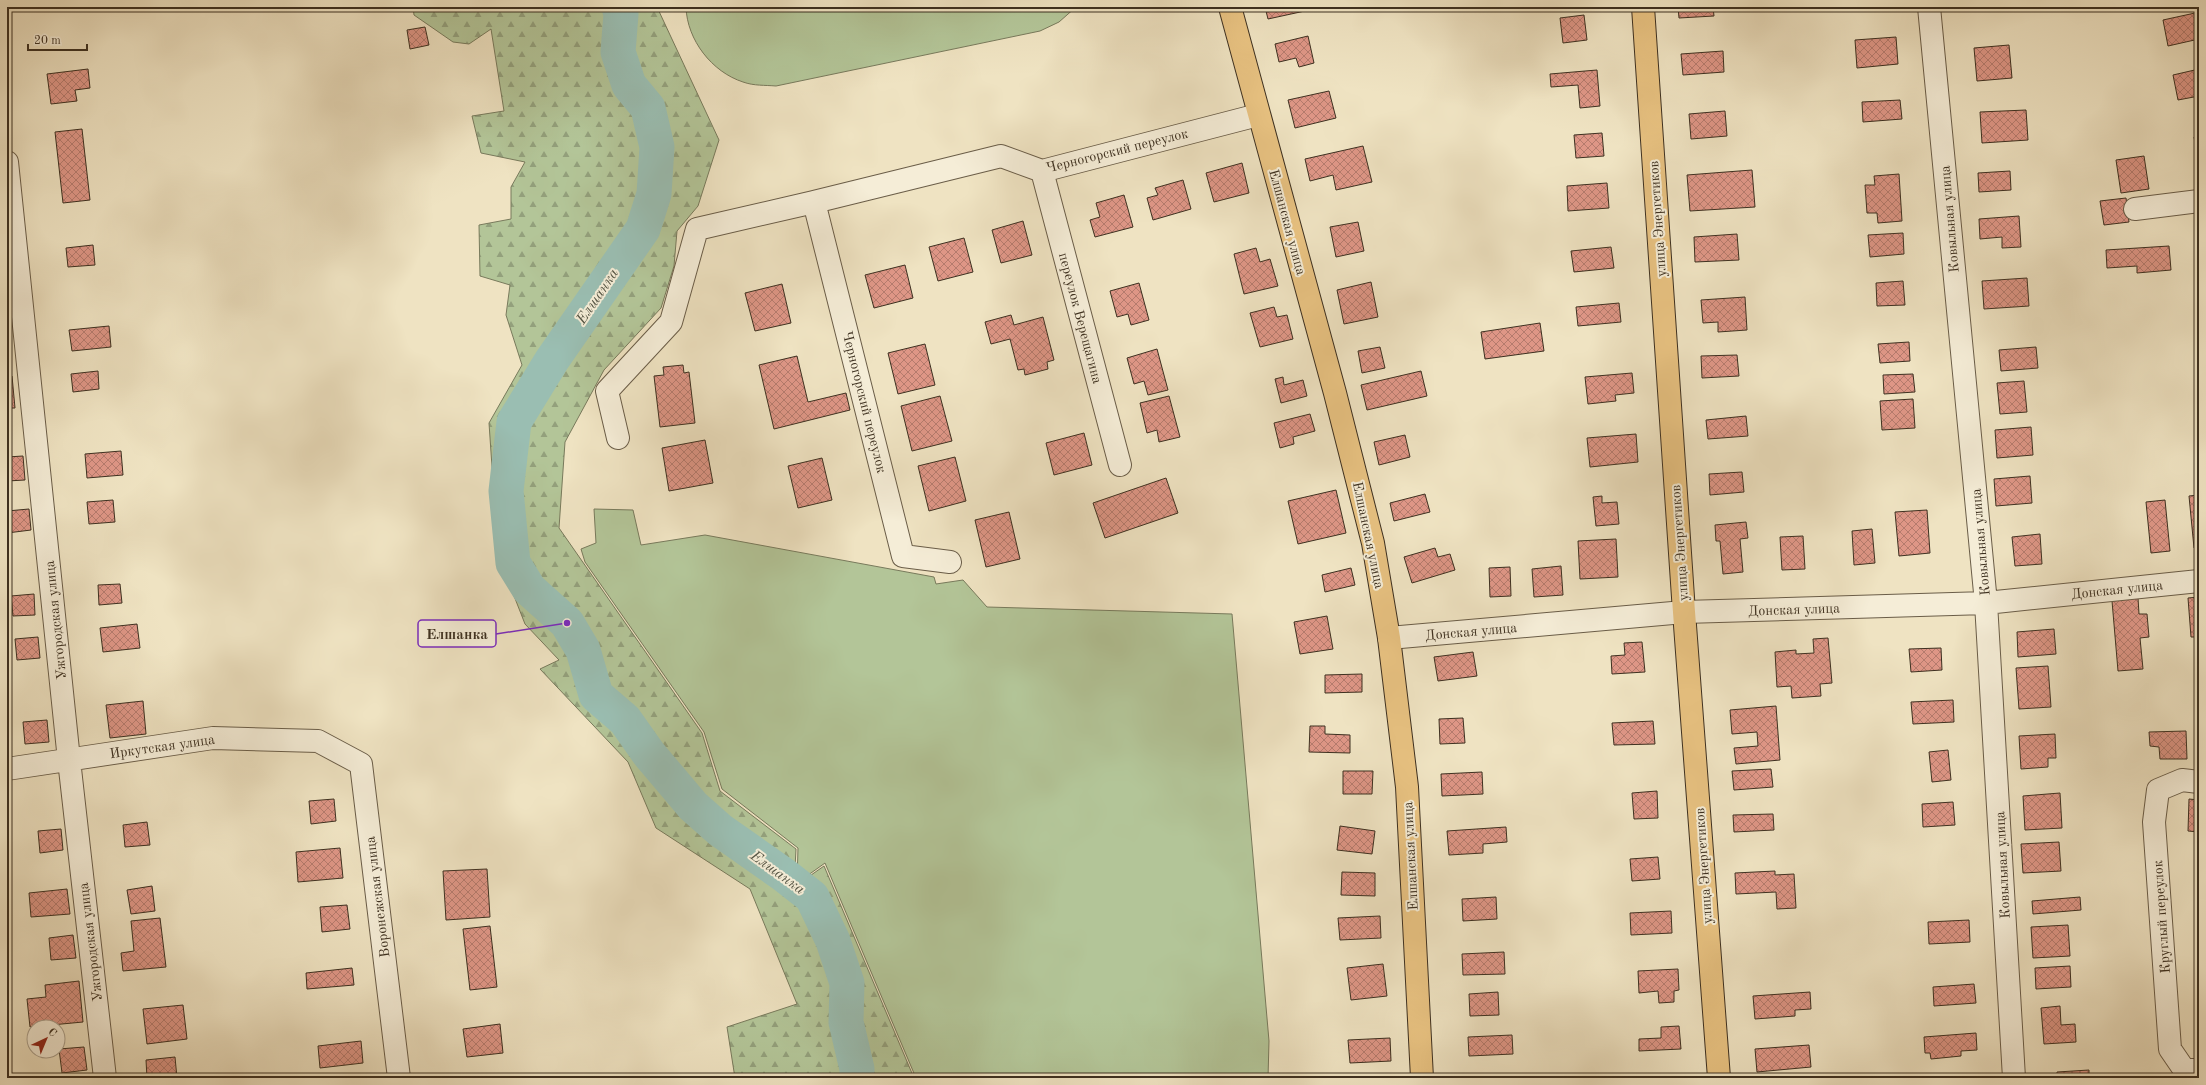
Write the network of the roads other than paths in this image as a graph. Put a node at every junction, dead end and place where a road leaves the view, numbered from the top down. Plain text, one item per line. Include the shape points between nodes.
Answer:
1 (1230, 7) edge
2 (1643, 7) edge
3 (1929, 7) edge
4 (1258, 115) junction
5 (7, 162) edge
6 (1042, 171) junction
7 (2199, 201) edge
8 (814, 202) junction
9 (2135, 209) dead end
10 (618, 438) dead end
11 (1120, 465) dead end
12 (950, 562) dead end
13 (2199, 581) edge
14 (1986, 603) junction
15 (1684, 612) junction
16 (1389, 638) junction
17 (318, 741) joint
18 (69, 760) junction
19 (7, 769) edge
20 (2199, 782) edge
21 (2199, 1071) edge
22 (106, 1078) edge
23 (399, 1078) edge
24 (1422, 1078) edge
25 (1719, 1078) edge
26 (2014, 1078) edge

1 - 4 main road, Елшанская улица
2 - 15 main road, улица Энергетиков
3 - 14 street, Ковыльная улица
4 - 6 street, Черногорский переулок
4 - 16 main road, Елшанская улица via 1335,393 1373,543
5 - 18 street, Ужгородская улица
6 - 8 street, Черногорский переулок via 1001,156
6 - 11 street, переулок Верещагина
7 - 9 street
8 - 10 street, Черногорский переулок via 697,229 671,322 607,391
8 - 12 street, Черногорский переулок via 903,556
13 - 14 street, Донская улица
14 - 15 street, Донская улица
14 - 26 street, Ковыльная улица
15 - 16 street, Донская улица
15 - 25 main road, улица Энергетиков
16 - 24 main road, Елшанская улица via 1407,787
17 - 18 street, Иркутская улица via 213,738
17 - 23 street, Воронежская улица via 361,764
18 - 19 street, Иркутская улица
18 - 22 street, Ужгородская улица
20 - 21 street, Круглый переулок via 2182,780 2158,790 2154,822 2170,1049 2183,1068

